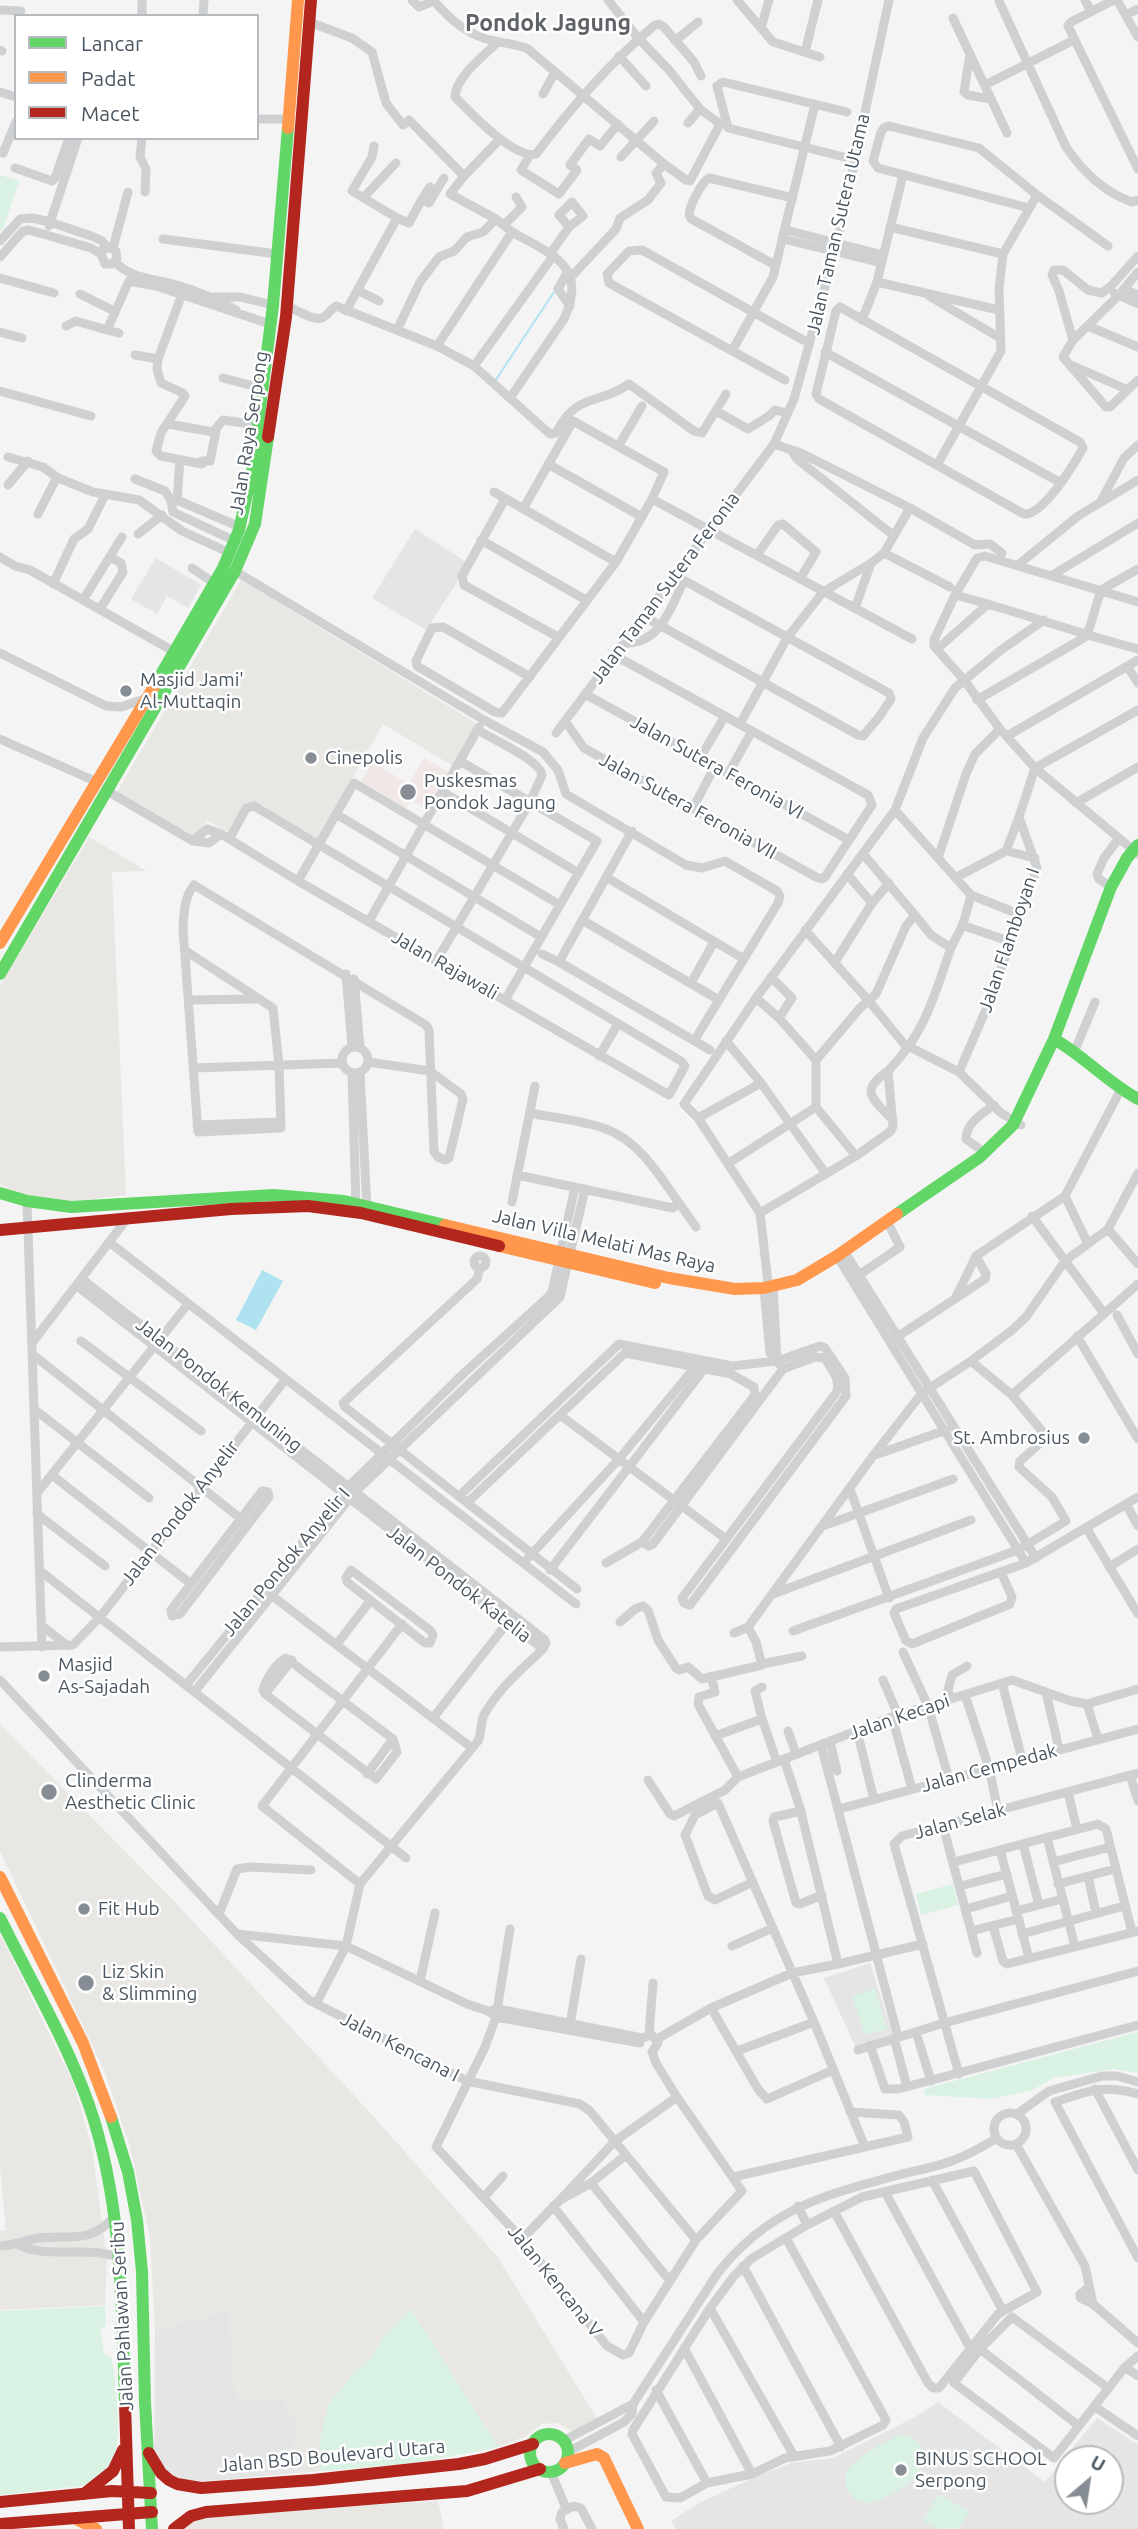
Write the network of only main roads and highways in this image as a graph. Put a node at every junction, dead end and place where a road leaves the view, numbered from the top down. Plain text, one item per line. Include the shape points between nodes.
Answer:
1 (298, 0) edge
2 (311, 0) edge
3 (267, 351) junction
4 (281, 354) junction
5 (202, 615) junction
6 (1137, 851) edge
7 (20, 909) junction
8 (35, 918) junction
9 (0, 943) edge
10 (0, 974) edge
11 (1058, 1041) junction
12 (1138, 1099) edge
13 (1018, 1123) junction
14 (0, 1193) edge
15 (361, 1209) junction
16 (889, 1225) junction
17 (0, 1230) edge
18 (0, 1877) edge
19 (0, 1918) edge
20 (127, 2428) junction
21 (533, 2444) junction
22 (149, 2452) junction
23 (566, 2452) junction
24 (545, 2471) junction
25 (128, 2491) junction
26 (151, 2493) junction
27 (84, 2494) junction
28 (28, 2500) junction
29 (0, 2502) edge
30 (152, 2512) junction
31 (129, 2515) junction
32 (76, 2519) junction
33 (29, 2521) junction
34 (0, 2524) edge
35 (96, 2529) edge
36 (130, 2529) edge
37 (152, 2529) edge
38 (174, 2529) edge
39 (638, 2529) edge

1 - 3 main road, Jalan Raya Serpong
2 - 4 main road, Jalan Raya Serpong
3 - 4 main road
3 - 5 main road, Jalan Raya Serpong via 240,527
4 - 5 main road, Jalan Raya Serpong via 255,524 235,571
5 - 7 main road, Jalan Raya Serpong via 173,651
5 - 8 main road, Jalan Raya Serpong via 109,792
6 - 11 main road, Jalan Villa Melati Mas Raya
6 - 11 main road, Jalan Villa Melati Mas Raya via 1111,887
7 - 8 main road
7 - 9 main road, Jalan Raya Serpong
8 - 10 main road, Jalan Raya Serpong
11 - 12 main road via 1075,1050 1120,1091
11 - 13 main road, Jalan Villa Melati Mas Raya
13 - 16 main road, Jalan Villa Melati Mas Raya
13 - 16 main road, Jalan Villa Melati Mas Raya via 1007,1143 990,1158
14 - 15 main road, Jalan Villa Melati Mas Raya via 71,1207 292,1195
15 - 16 main road, Jalan Villa Melati Mas Raya via 726,1292 769,1290 797,1280
15 - 17 main road, Jalan Villa Melati Mas Raya via 279,1206
18 - 22 main road, Jalan Pahlawan Seribu via 83,2043 128,2172 142,2272
19 - 20 main road, Jalan Pahlawan Seribu via 67,2053 89,2106 105,2166 121,2281
20 - 25 main road, Jalan Pahlawan Seribu
20 - 27 main road via 121,2462 110,2478
21 - 22 main road, Jalan BSD Boulevard Utara via 459,2465 201,2488 169,2480
21 - 23 main road via 549,2434
21 - 24 main road via 532,2461
22 - 26 main road, Jalan Pahlawan Seribu
23 - 24 main road via 557,2471
23 - 39 main road via 601,2455
24 - 38 main road via 467,2491 206,2512 191,2516
25 - 26 main road
25 - 27 main road
25 - 31 main road, Jalan Pahlawan Seribu
26 - 30 main road, Jalan Pahlawan Seribu
27 - 28 main road
28 - 29 main road
28 - 33 main road via 41,2503 44,2512
30 - 31 main road
30 - 37 main road, Jalan Pahlawan Seribu
31 - 32 main road
31 - 36 main road, Jalan Pahlawan Seribu
32 - 33 main road
32 - 35 main road
33 - 34 main road

